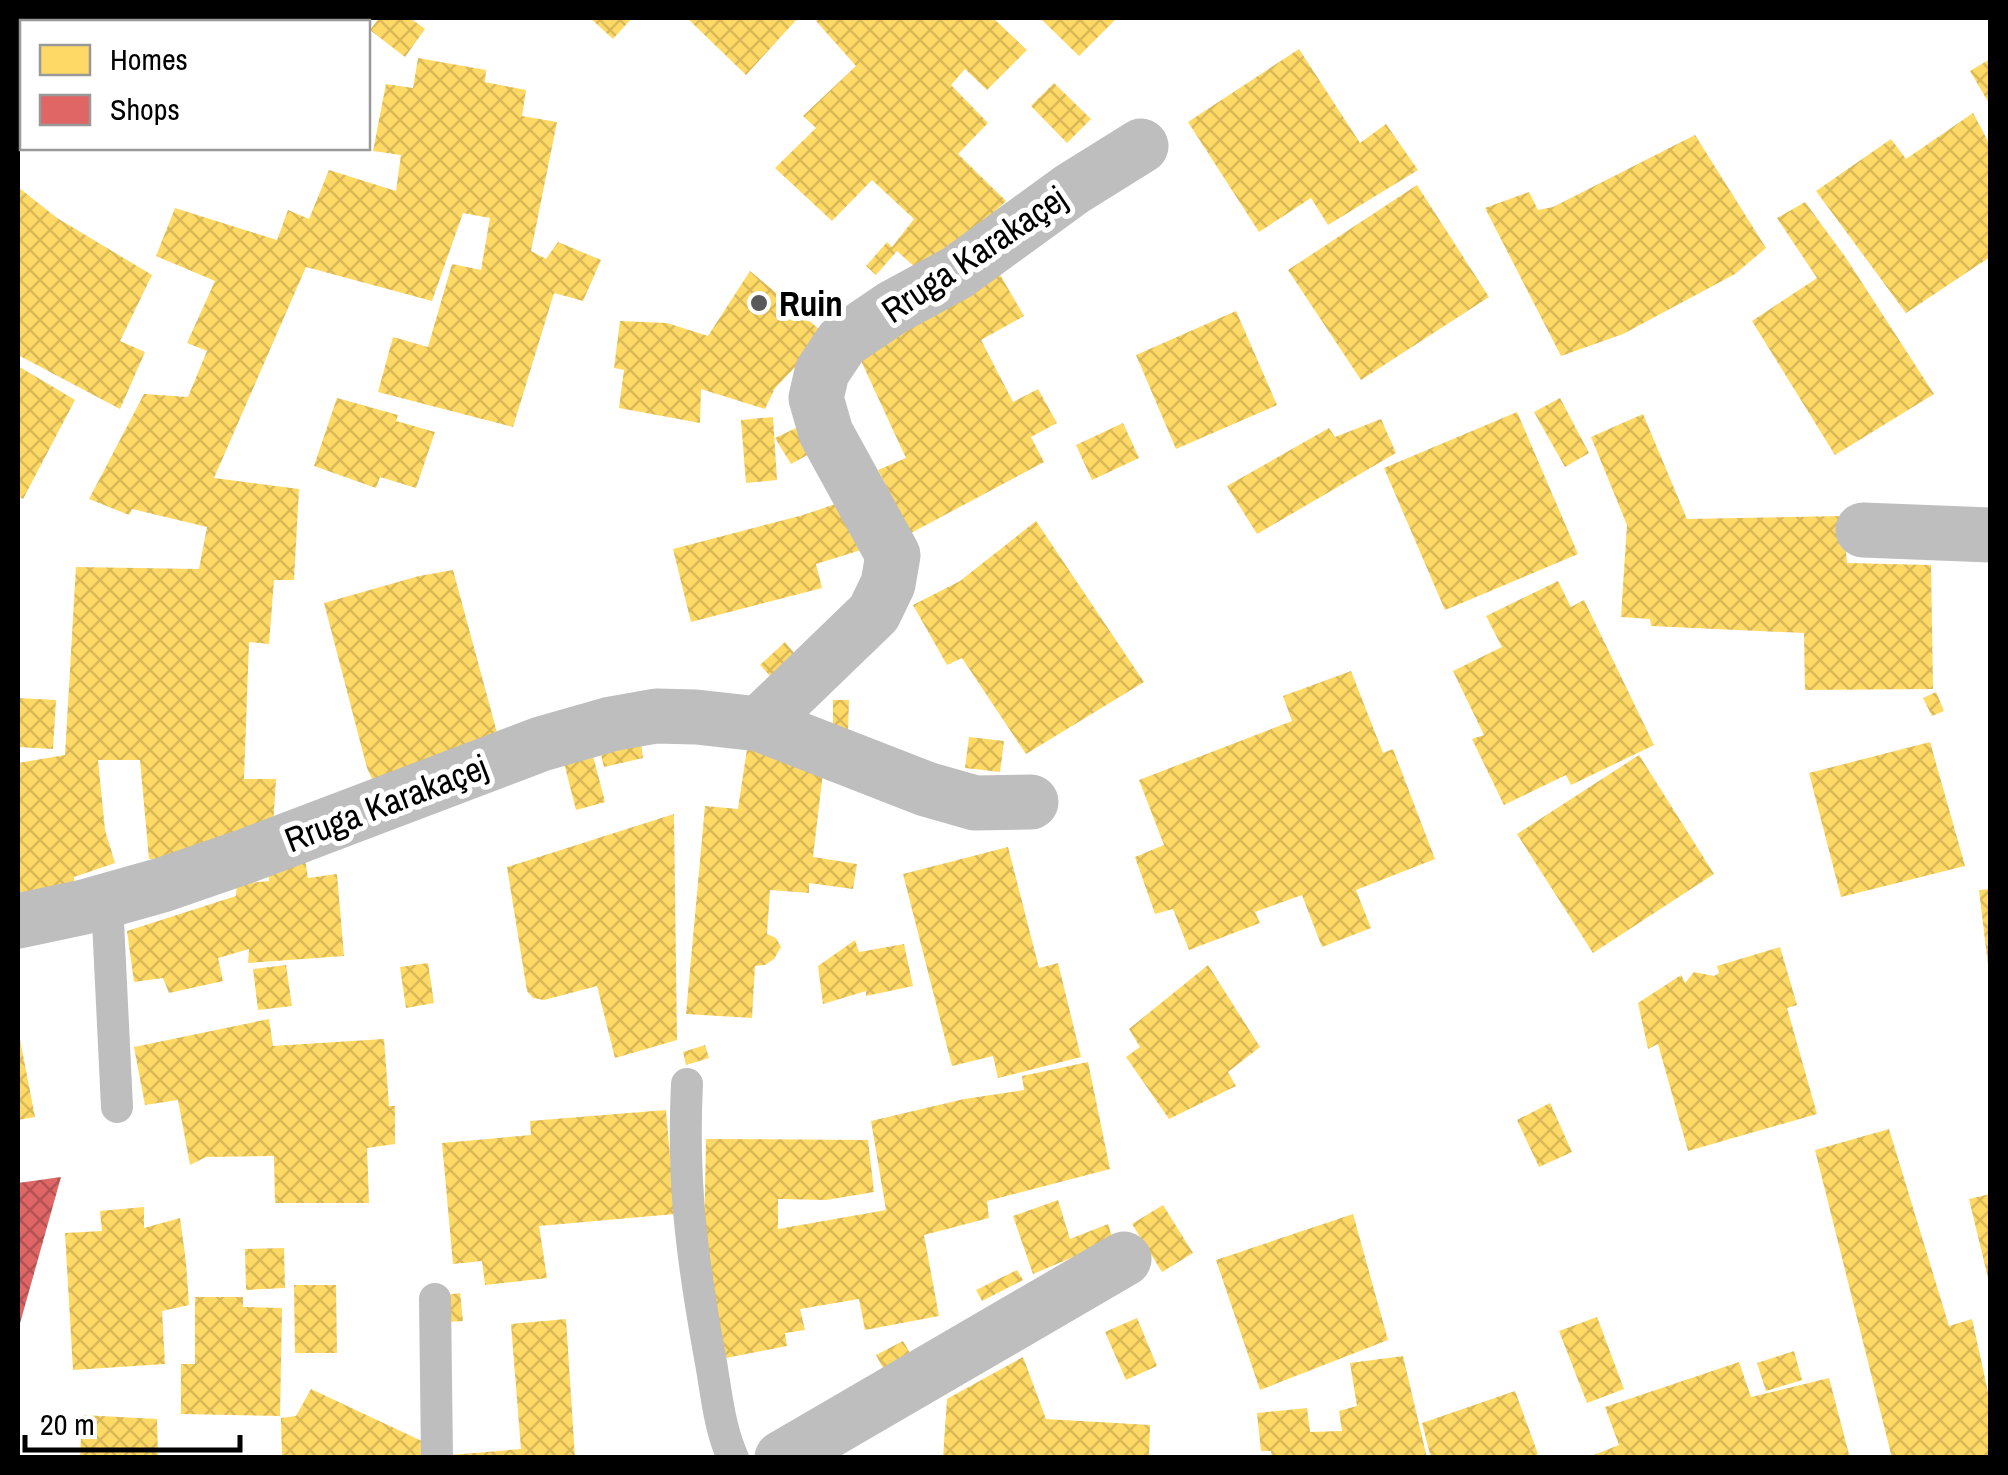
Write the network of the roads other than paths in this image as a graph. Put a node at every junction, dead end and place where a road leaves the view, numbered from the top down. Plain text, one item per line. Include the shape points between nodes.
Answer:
1 (1142, 146) dead end
2 (1863, 530) dead end
3 (1990, 535) edge
4 (759, 724) junction
5 (1031, 802) dead end
6 (107, 901) junction
7 (18, 920) edge
8 (688, 1084) dead end
9 (118, 1108) dead end
10 (1124, 1259) dead end
11 (435, 1299) dead end
12 (436, 1458) edge
13 (733, 1458) edge
14 (782, 1458) edge

1 - 4 street, Rruga Karakaçej via 842,342 822,372 816,398 826,433 893,554 888,584 864,624
2 - 3 street
4 - 5 street, Rruga Karakaçej via 926,789 976,803
4 - 6 street, Rruga Karakaçej via 656,716 594,729
6 - 7 street, Rruga Karakaçej
6 - 9 lane
8 - 13 lane via 686,1204
10 - 14 street
11 - 12 lane

